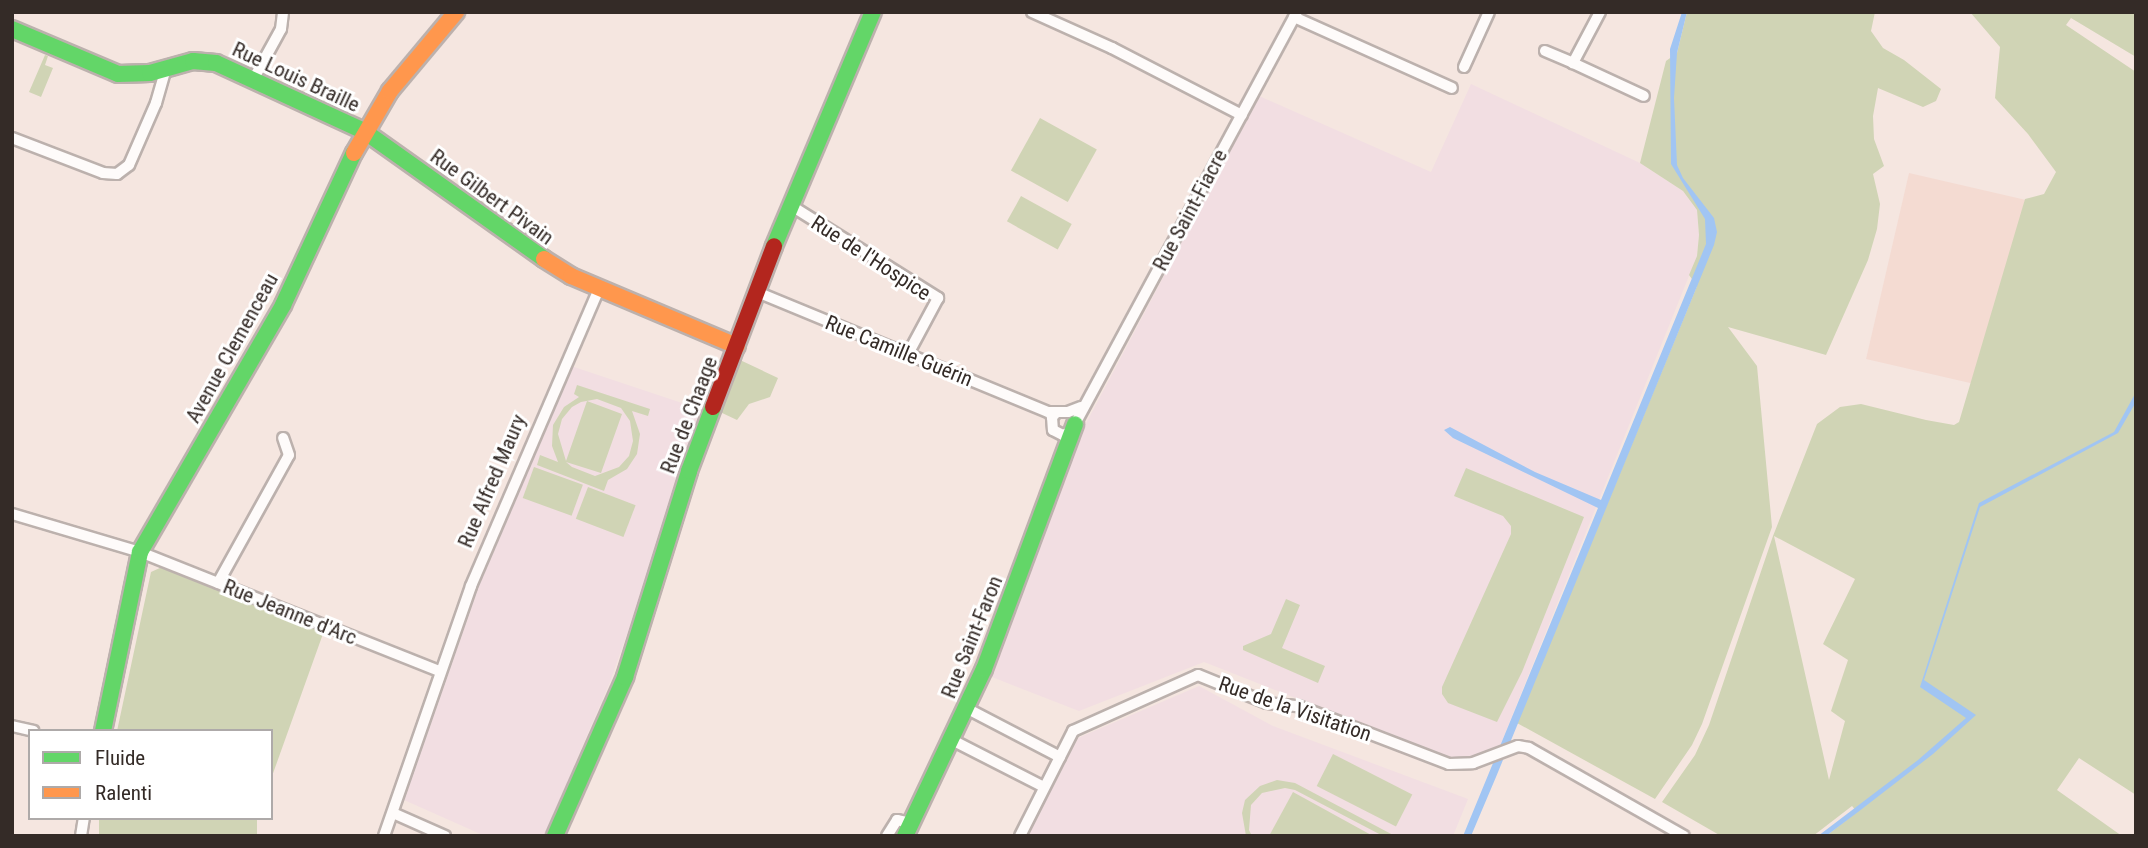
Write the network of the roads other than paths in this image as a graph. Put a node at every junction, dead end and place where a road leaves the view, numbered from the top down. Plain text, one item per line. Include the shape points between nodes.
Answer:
1 (283, 12) edge
2 (456, 12) edge
3 (873, 12) edge
4 (1032, 12) edge
5 (1489, 12) edge
6 (1600, 12) edge
7 (1296, 15) edge
8 (12, 29) edge
9 (1545, 51) dead end
10 (1573, 63) junction
11 (166, 67) junction
12 (1465, 67) dead end
13 (253, 80) junction
14 (1452, 88) dead end
15 (1644, 96) dead end
16 (1242, 115) junction
17 (364, 131) junction
18 (12, 138) edge
19 (790, 205) junction
20 (600, 287) junction
21 (757, 292) junction
22 (737, 346) junction
23 (908, 354) junction
24 (1063, 427) junction
25 (283, 438) dead end
26 (12, 514) edge
27 (140, 552) junction
28 (218, 583) junction
29 (439, 671) junction
30 (967, 708) junction
31 (103, 729) edge
32 (952, 740) junction
33 (1060, 757) junction
34 (1044, 787) junction
35 (393, 813) junction
36 (908, 829) edge
37 (384, 836) edge
38 (445, 836) edge
39 (555, 836) edge
40 (887, 836) edge
41 (1020, 836) edge
42 (1684, 836) edge

1 - 13 street via 281,29
2 - 17 street, Avenue Clemenceau via 390,91
3 - 19 street, Rue de Chaage
4 - 16 street
5 - 12 street
6 - 10 street
7 - 14 street
7 - 16 street, Rue Saint-Fiacre
8 - 11 street, Rue Louis Braille via 118,74
9 - 10 street
10 - 15 street
11 - 13 street, Rue Louis Braille via 206,60
11 - 18 street via 129,165 117,174 103,173
13 - 17 street, Rue Louis Braille
16 - 24 street, Rue Saint-Fiacre via 1082,407
17 - 20 street, Rue Gilbert Pivain via 552,266
17 - 27 street, Avenue Clemenceau via 283,305
19 - 21 street, Rue de Chaage
19 - 23 street, Rue de l'Hospice via 938,298
20 - 22 street
20 - 29 street, Rue Alfred Maury via 481,561
21 - 22 street, Rue de Chaage
21 - 23 street, Rue Camille Guérin
22 - 39 street, Rue de Chaage via 689,471 625,677
23 - 24 street, Rue Camille Guérin via 1040,409
24 - 30 street, Rue Saint-Faron via 1007,611
25 - 28 street via 289,455
26 - 27 street, Rue Jeanne d'Arc
27 - 28 street, Rue Jeanne d'Arc
27 - 31 street, Avenue Clemenceau
28 - 29 street, Rue Jeanne d'Arc
29 - 35 street, Rue Alfred Maury
30 - 32 street, Rue Saint-Faron
30 - 33 street
32 - 34 street
32 - 36 street, Rue Saint-Faron
33 - 34 street, Rue de la Visitation
33 - 42 street, Rue de la Visitation via 1073,731 1198,676 1268,703 1298,706 1449,764 1465,765 1512,747 1529,748
34 - 41 street, Rue de la Visitation
35 - 37 street, Rue Alfred Maury
35 - 38 street
36 - 40 street via 901,819 895,821

